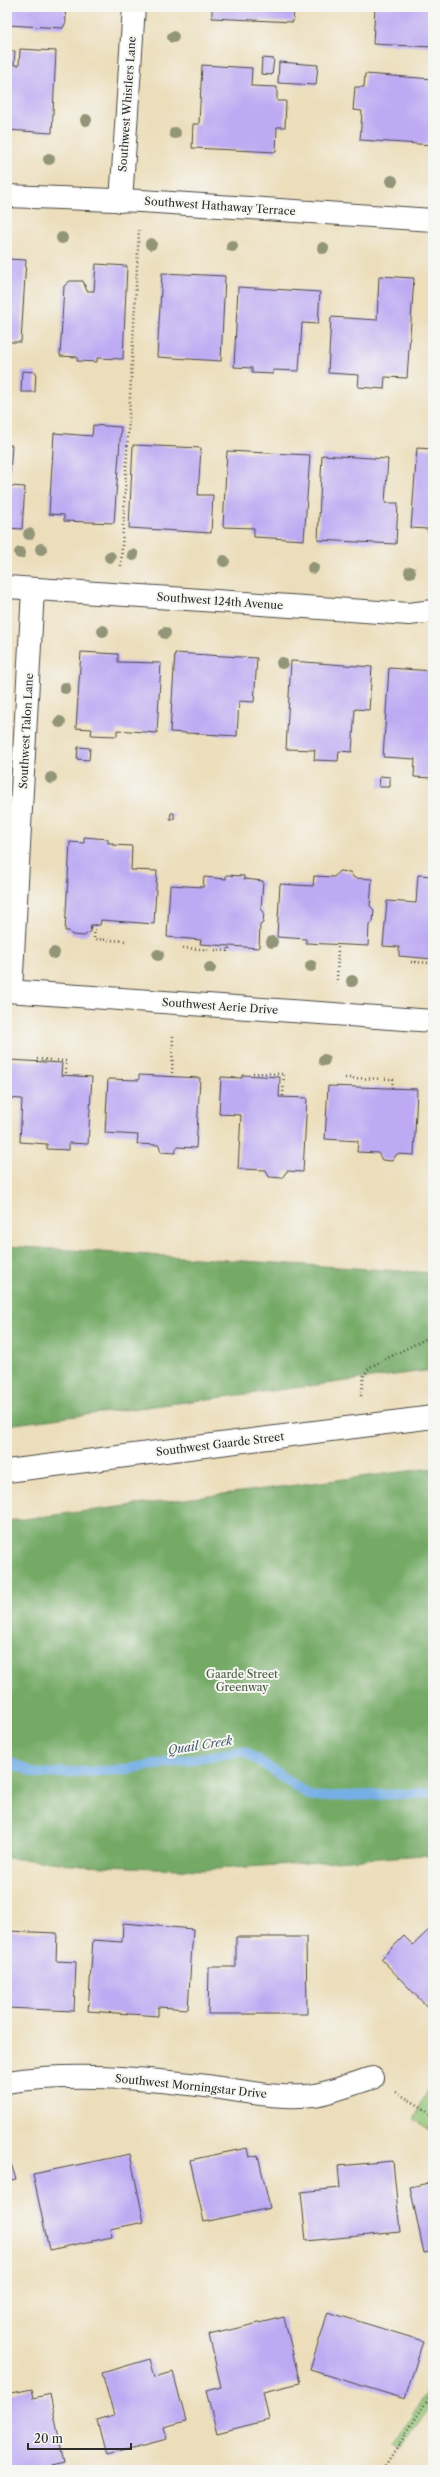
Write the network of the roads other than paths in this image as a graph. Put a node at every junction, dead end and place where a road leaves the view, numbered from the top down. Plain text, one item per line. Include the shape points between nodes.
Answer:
1 (134, 7) edge
2 (7, 196) edge
3 (131, 201) junction
4 (433, 220) edge
5 (7, 587) edge
6 (33, 590) junction
7 (433, 612) edge
8 (9, 991) edge
9 (433, 1021) edge
10 (433, 1417) edge
11 (7, 1471) edge
12 (372, 2078) road end
13 (7, 2082) edge

1 - 3 street, Southwest Whistlers Lane
2 - 3 street, Southwest Hathaway Terrace
3 - 4 street, Southwest Hathaway Terrace
5 - 6 street, Southwest 124th Avenue
6 - 7 street, Southwest 124th Avenue via 409,614
6 - 8 street, Southwest Talon Lane
8 - 9 street, Southwest Aerie Drive
10 - 11 street, Southwest Gaarde Street
12 - 13 street, Southwest Morningstar Drive via 314,2095 260,2094 206,2086 106,2078 31,2078

